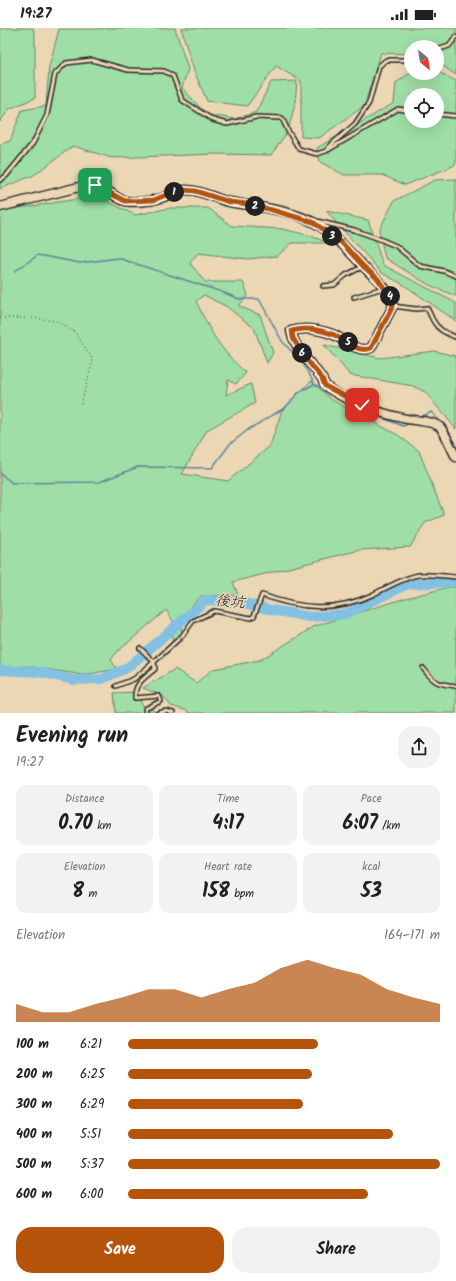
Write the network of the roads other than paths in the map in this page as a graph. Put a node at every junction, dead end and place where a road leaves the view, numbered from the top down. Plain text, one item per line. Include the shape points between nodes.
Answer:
1 (456, 37) edge
2 (444, 48) edge
3 (404, 60) edge
4 (404, 110) edge
5 (444, 115) edge
6 (456, 116) edge
7 (326, 151) junction
8 (0, 180) edge
9 (0, 207) edge
10 (295, 216) junction
11 (364, 267) junction
12 (456, 276) edge
13 (323, 286) dead end
14 (384, 288) junction
15 (354, 297) dead end
16 (393, 306) junction
17 (455, 337) edge
18 (456, 457) edge
19 (456, 577) edge
20 (140, 648) dead end
21 (154, 662) junction
22 (423, 668) dead end
23 (116, 686) dead end
24 (456, 686) edge
25 (146, 713) edge
26 (158, 713) edge
27 (173, 713) edge

1 - 2 lane via 449,46
3 - 7 lane via 386,60 379,66 369,103 355,124
4 - 7 lane via 398,109
5 - 6 lane
7 - 8 lane via 316,154 299,149 282,118 256,117 227,124 213,120 182,100 173,76 164,71 128,70 92,60 66,64 55,74 46,115 33,143
9 - 10 street via 95,185 125,201 154,200 173,192 195,191 230,202
10 - 11 street via 313,222 342,243
10 - 12 lane via 376,238 396,246 420,266
11 - 13 lane via 334,285
11 - 14 street
14 - 15 lane
14 - 16 street
16 - 17 lane via 427,308 440,330
16 - 18 street via 371,348 366,350 318,330 302,328 292,331 293,338 325,386 384,414 429,422 440,427
19 - 21 lane via 419,575 370,596 344,604 320,607 294,605 262,595 251,618 214,611 193,621 182,636
20 - 21 lane
21 - 23 lane via 134,679
21 - 25 lane via 155,669 138,683 134,691 135,698 158,696 161,701 145,709
22 - 24 lane via 432,680
26 - 27 lane

